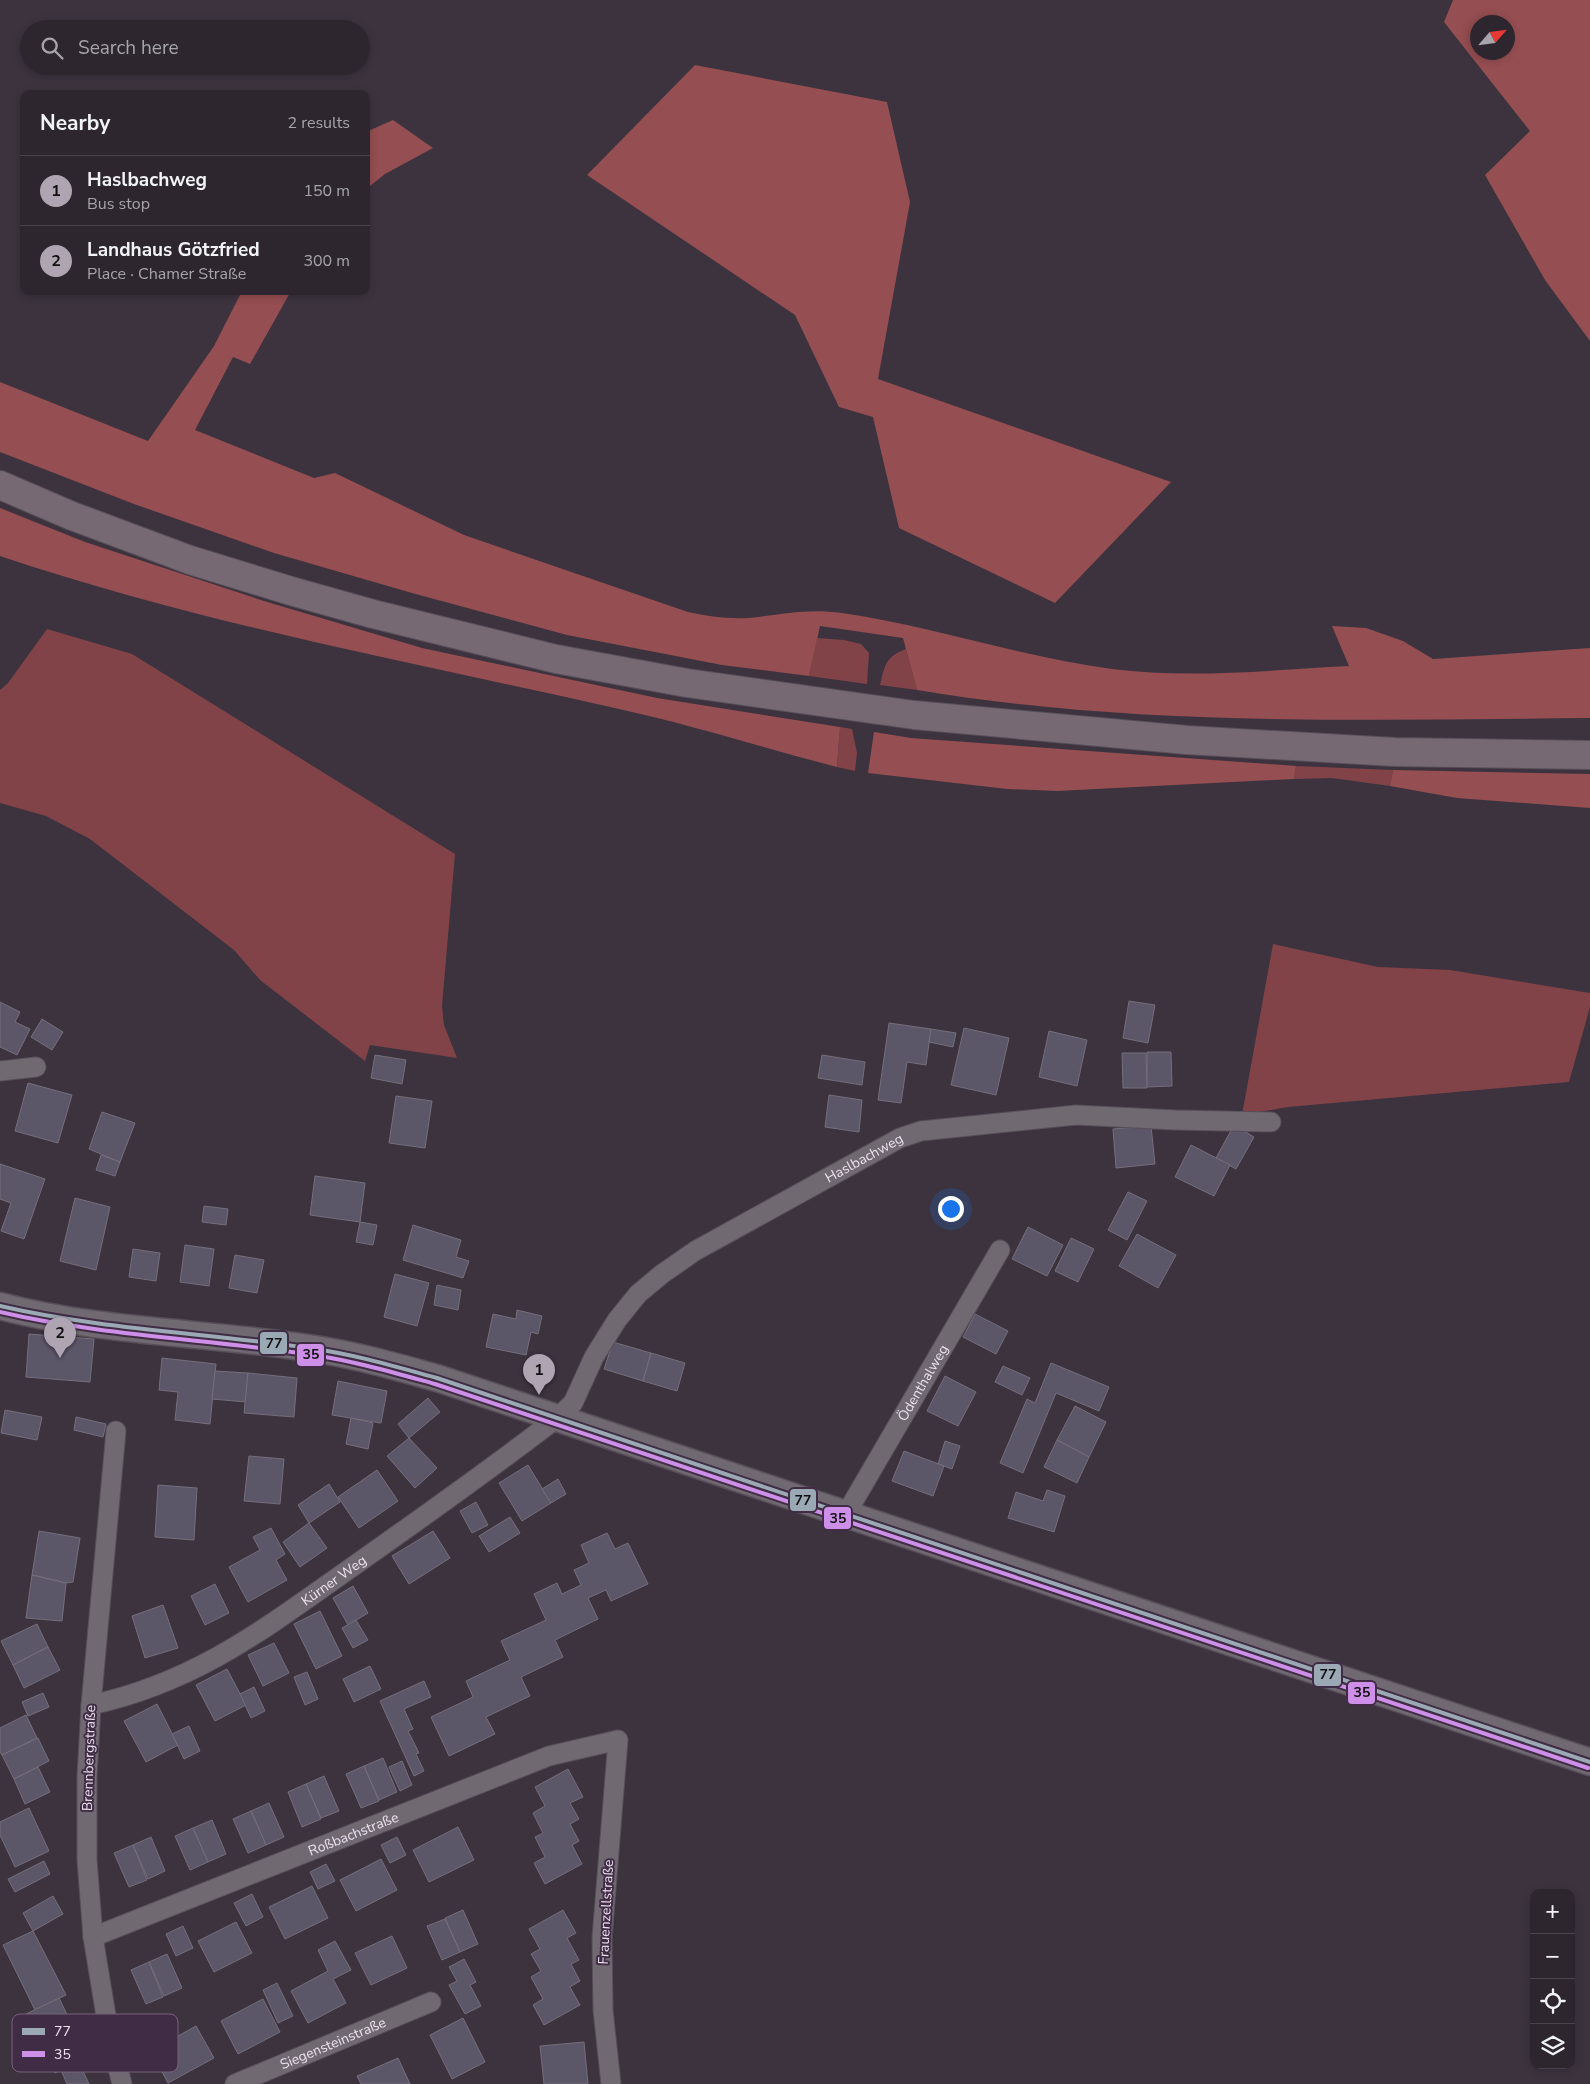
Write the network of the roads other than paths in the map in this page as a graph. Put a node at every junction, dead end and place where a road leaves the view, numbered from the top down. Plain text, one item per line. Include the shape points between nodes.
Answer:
1 (0, 485) edge
2 (1590, 755) edge
3 (36, 1067) dead end
4 (0, 1071) edge
5 (1270, 1122) dead end
6 (1000, 1250) dead end
7 (0, 1306) edge
8 (557, 1418) junction
9 (116, 1431) dead end
10 (846, 1514) junction
11 (91, 1705) junction
12 (618, 1740) joint
13 (1590, 1762) edge
14 (93, 1937) junction
15 (431, 2002) dead end
16 (106, 2014) edge
17 (235, 2084) edge
18 (611, 2084) edge

1 - 2 highway via 190,560 291,591 556,659 687,683 914,715 1197,741 1395,752
3 - 4 street
5 - 8 street, Haslbachweg via 1076,1115 921,1131 900,1138 696,1251 662,1274 638,1294 617,1320 594,1357 573,1403
6 - 10 street, Ödenthalweg
7 - 8 street via 96,1324 316,1349 437,1378
8 - 10 street
8 - 11 street, Kürner Weg via 247,1641 155,1687
9 - 11 street, Brennbergstraße
10 - 13 street
11 - 14 street, Brennbergstraße via 87,1860
12 - 14 street, Roßbachstraße via 548,1756
12 - 18 street, Frauenzellstraße via 602,1938 603,2010
14 - 16 street, Brennbergstraße
15 - 17 street, Siegensteinstraße

